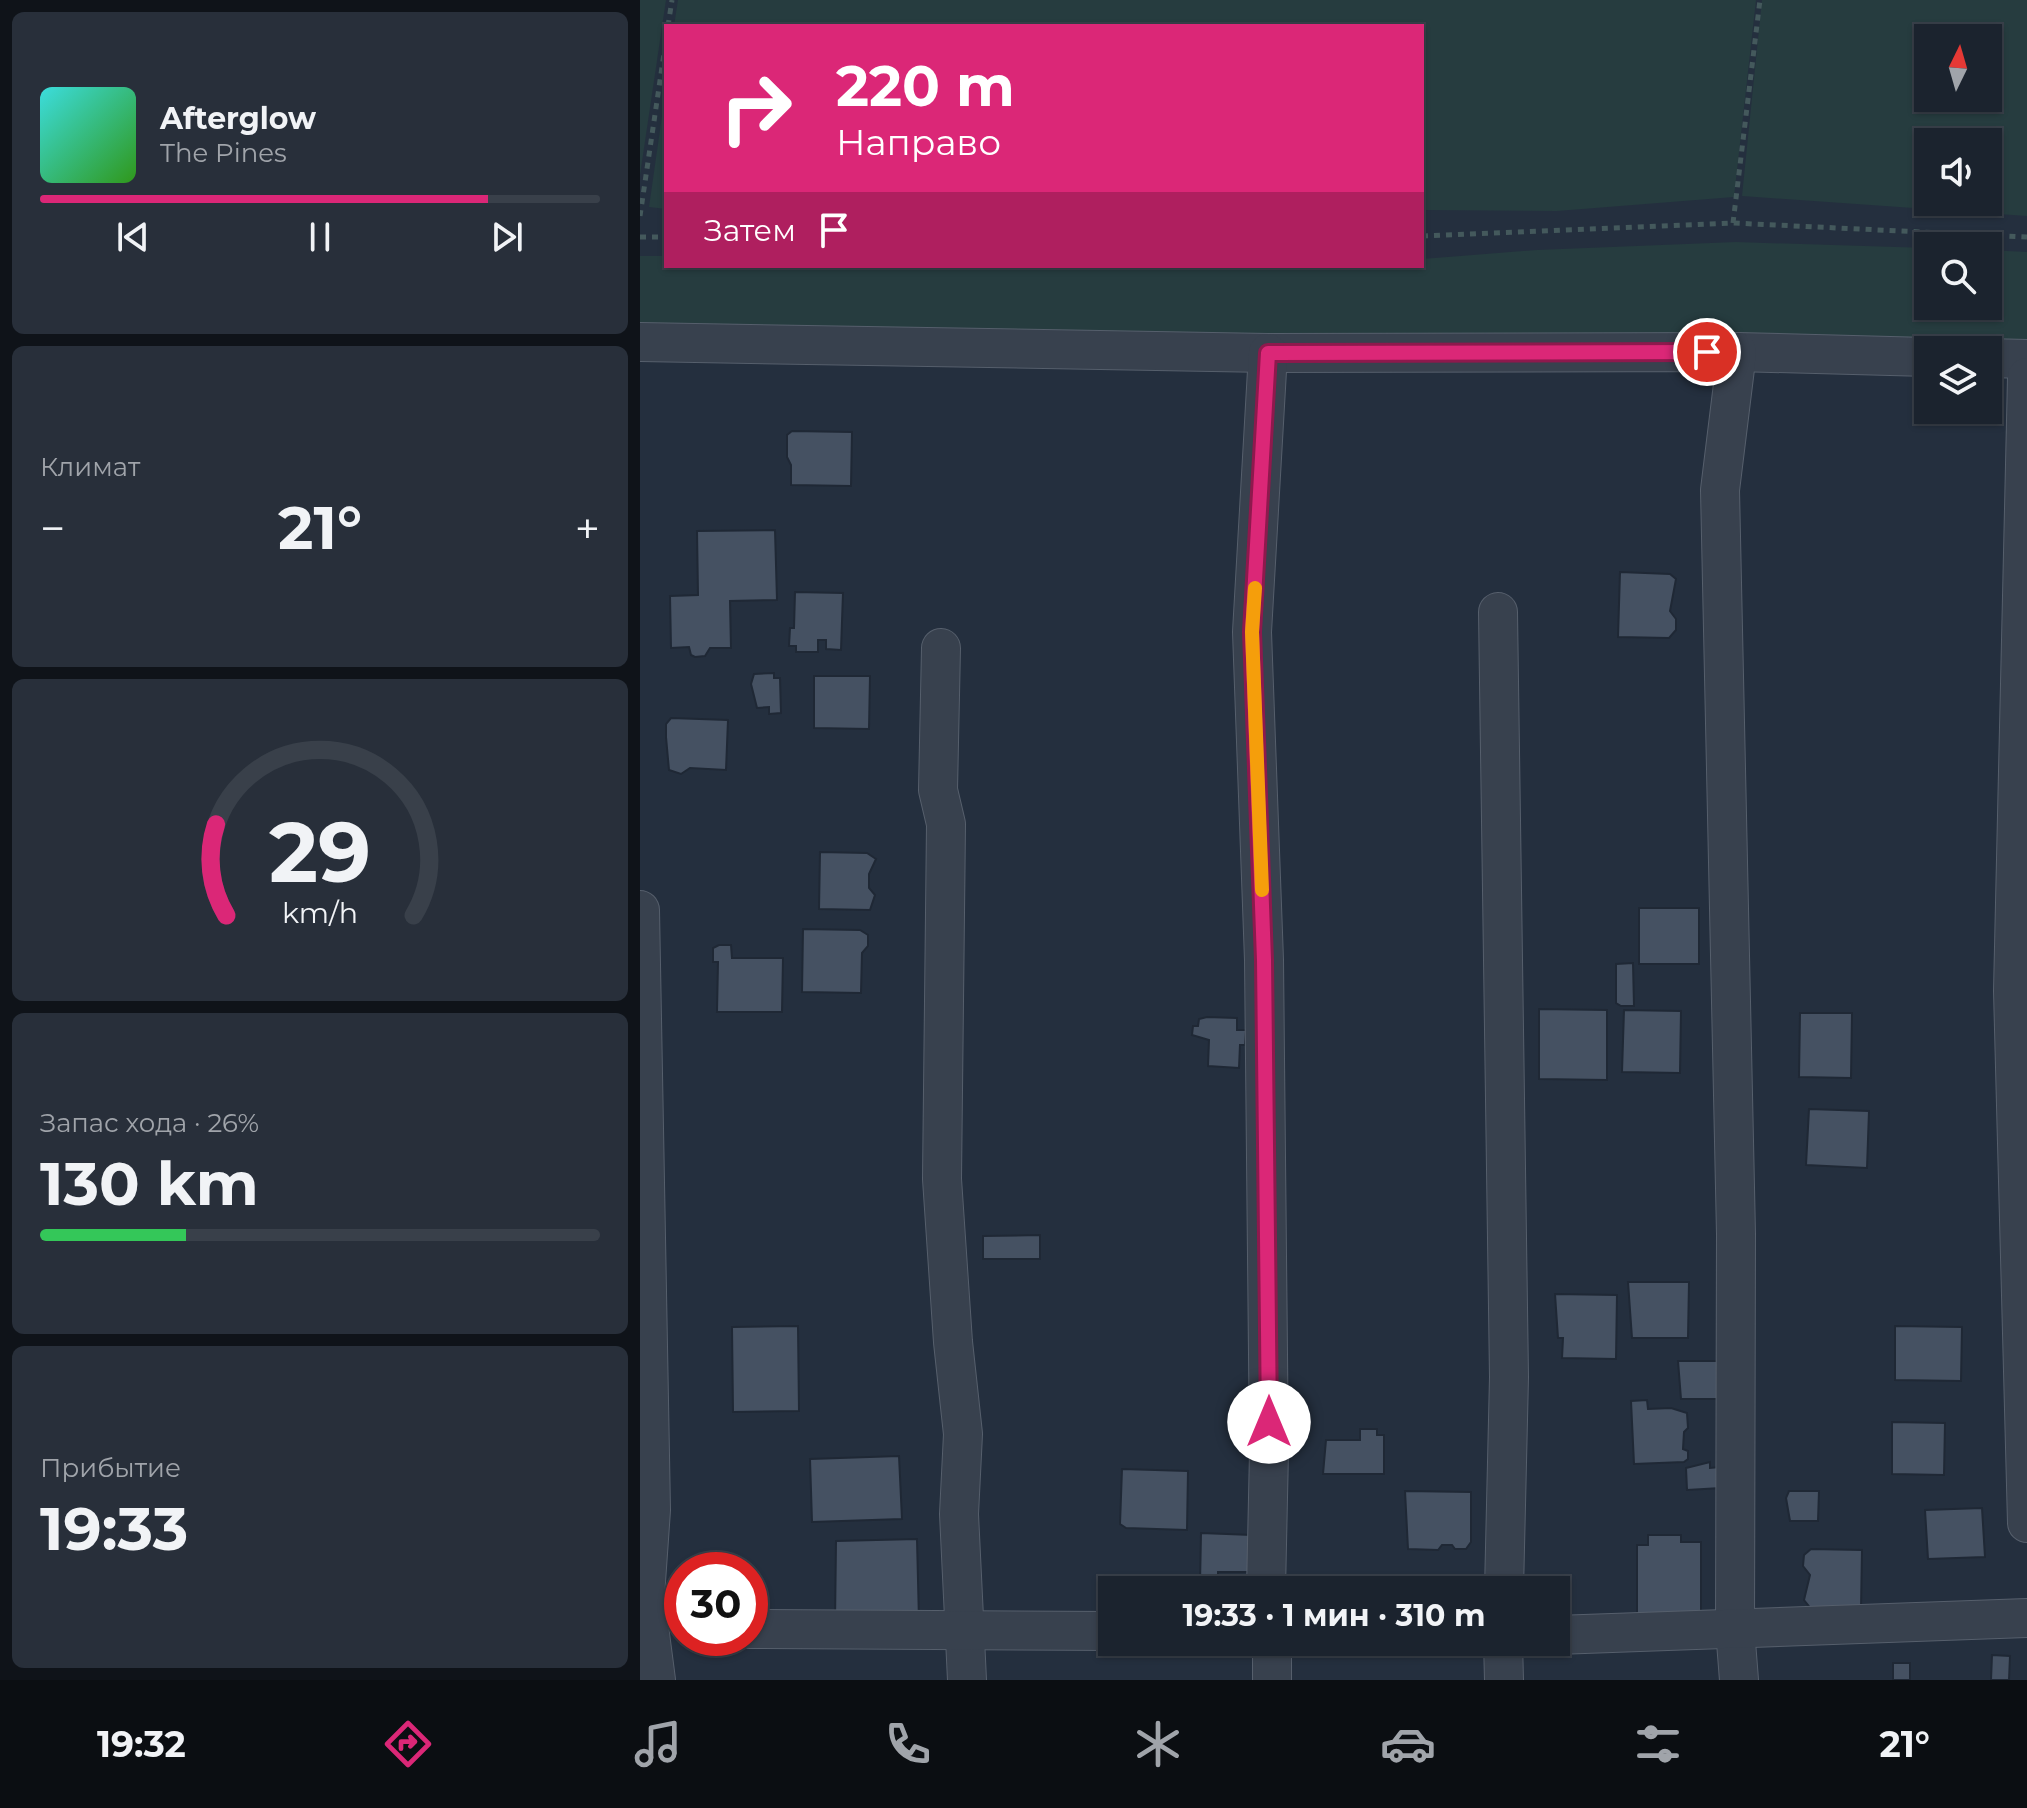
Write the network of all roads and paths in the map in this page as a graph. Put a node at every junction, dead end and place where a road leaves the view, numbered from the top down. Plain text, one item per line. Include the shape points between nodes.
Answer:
1 (672, 0) edge
2 (1760, 0) edge
3 (668, 24) edge
4 (664, 54) edge
5 (640, 216) edge
6 (1733, 223) junction
7 (1424, 236) edge
8 (640, 237) edge
9 (664, 237) edge
10 (2027, 237) edge
11 (640, 342) edge
12 (1737, 352) junction
13 (1268, 353) junction
14 (1914, 357) edge
15 (2002, 358) edge
16 (2027, 359) edge
17 (2027, 377) edge
18 (1498, 612) dead end
19 (941, 648) dead end
20 (640, 910) edge
21 (2027, 1523) edge
22 (1266, 1576) edge
23 (1504, 1576) edge
24 (2027, 1618) edge
25 (657, 1628) edge
26 (768, 1629) edge
27 (1735, 1629) junction
28 (965, 1630) junction
29 (1098, 1631) edge
30 (1570, 1635) edge
31 (1272, 1656) edge
32 (1503, 1656) edge
33 (656, 1680) edge
34 (967, 1680) edge
35 (1272, 1680) edge
36 (1504, 1680) edge
37 (1739, 1680) edge

1 - 3 path
2 - 6 path
4 - 5 path
6 - 7 path
6 - 10 path
8 - 9 path
11 - 13 street
12 - 13 street
12 - 14 street
12 - 27 street via 1720,490 1735,1219
13 - 22 street via 1252,632 1264,960
15 - 16 street
17 - 21 street via 2013,991
18 - 23 street via 1509,1377
19 - 28 street via 938,790 946,824 942,1179 963,1434 959,1514
20 - 25 street via 651,1510 645,1596
24 - 27 street
25 - 33 street
26 - 28 street
27 - 30 street
27 - 37 street
28 - 29 street
28 - 34 street
31 - 35 street
32 - 36 street

